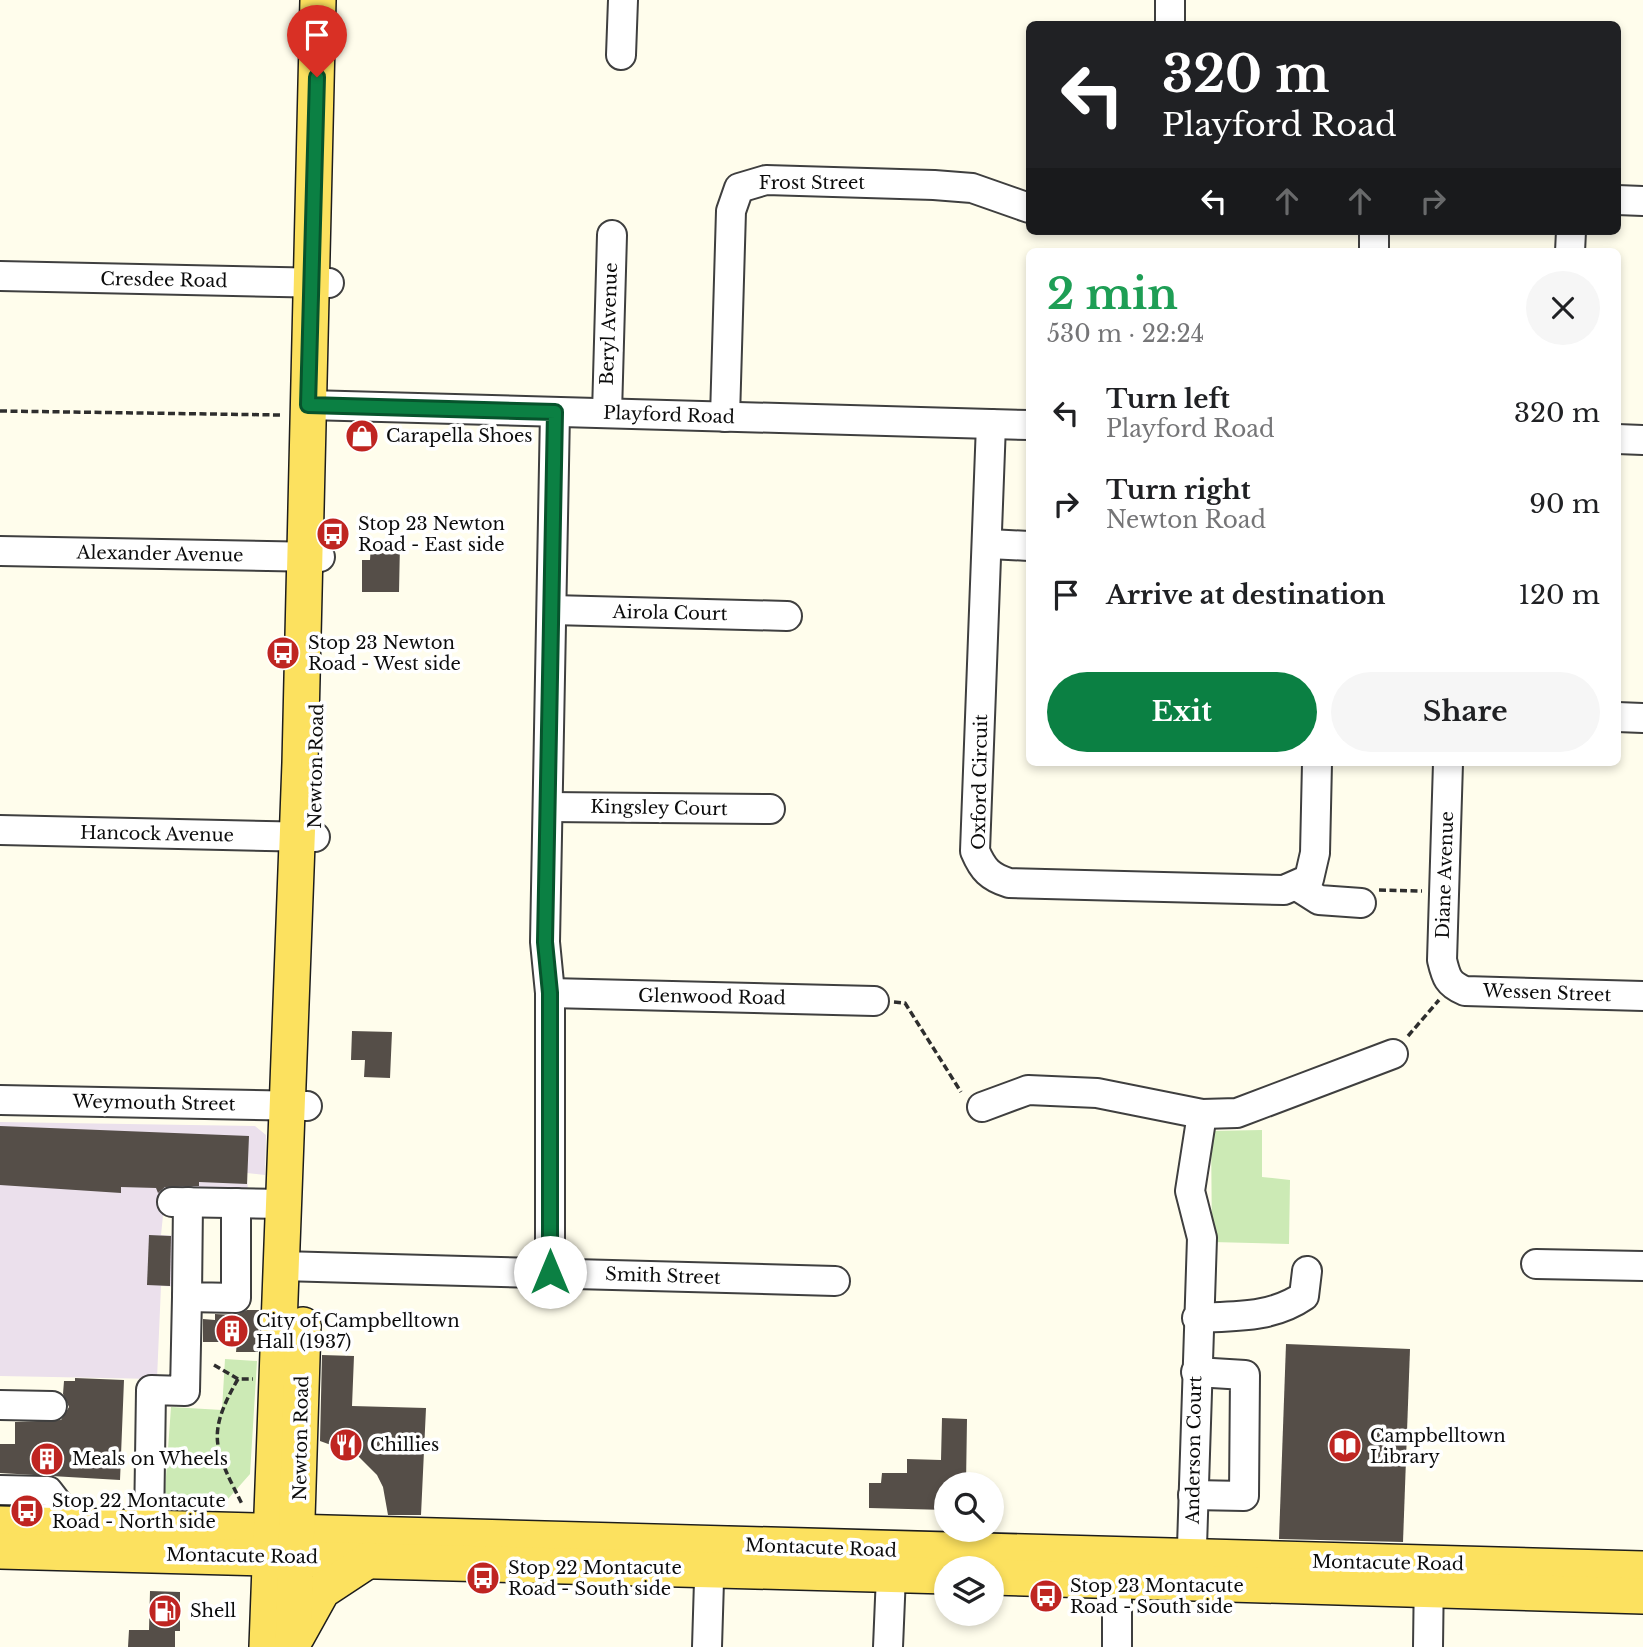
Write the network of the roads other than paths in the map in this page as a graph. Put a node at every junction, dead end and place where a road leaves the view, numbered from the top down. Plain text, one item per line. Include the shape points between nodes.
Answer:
1 (318, 0) edge
2 (338, 0) edge
3 (623, 0) edge
4 (1170, 0) edge
5 (1170, 21) edge
6 (621, 55) dead end
7 (1621, 200) edge
8 (1643, 201) edge
9 (1026, 207) edge
10 (612, 235) dead end
11 (0, 276) edge
12 (320, 283) junction
13 (314, 409) junction
14 (555, 412) junction
15 (607, 413) junction
16 (725, 417) junction
17 (991, 424) junction
18 (1026, 425) edge
19 (1621, 439) edge
20 (1643, 440) edge
21 (989, 544) junction
22 (1026, 546) edge
23 (0, 551) edge
24 (312, 557) junction
25 (552, 610) junction
26 (787, 616) dead end
27 (1621, 717) edge
28 (1643, 718) edge
29 (1317, 766) edge
30 (1448, 766) edge
31 (548, 807) junction
32 (770, 809) dead end
33 (0, 830) edge
34 (305, 837) junction
35 (1297, 886) junction
36 (1370, 896) road end
37 (1451, 985) joint
38 (550, 993) junction
39 (1643, 996) edge
40 (874, 1001) road end
41 (1393, 1054) road end
42 (971, 1099) road end
43 (0, 1100) edge
44 (297, 1106) junction
45 (1202, 1114) junction
46 (236, 1203) junction
47 (284, 1203) junction
48 (1536, 1264) dead end
49 (293, 1266) junction
50 (1643, 1266) edge
51 (1307, 1271) dead end
52 (550, 1272) junction
53 (835, 1281) dead end
54 (187, 1297) junction
55 (1197, 1318) junction
56 (1196, 1372) junction
57 (0, 1405) edge
58 (52, 1406) dead end
59 (287, 1456) junction
60 (0, 1490) edge
61 (1193, 1495) junction
62 (0, 1524) edge
63 (75, 1526) junction
64 (149, 1528) junction
65 (198, 1542) junction
66 (285, 1545) junction
67 (364, 1547) junction
68 (0, 1551) edge
69 (710, 1557) junction
70 (1643, 1569) edge
71 (1191, 1571) junction
72 (891, 1575) junction
73 (934, 1576) edge
74 (1004, 1577) edge
75 (1428, 1578) junction
76 (1117, 1581) junction
77 (1643, 1597) edge
78 (280, 1640) edge
79 (707, 1647) edge
80 (888, 1647) edge
81 (1117, 1647) edge
82 (1428, 1647) edge

1 - 12 main road, Newton Road
2 - 12 main road, Newton Road
3 - 6 street
4 - 5 street
7 - 8 street
9 - 16 street, Frost Street via 972,188 934,185 766,180 739,188 731,211
10 - 15 street, Beryl Avenue
11 - 12 street, Cresdee Road
12 - 13 main road, Newton Road
13 - 14 street, Playford Road
13 - 24 main road, Newton Road
14 - 15 street, Playford Road
14 - 25 street
15 - 16 street, Playford Road
16 - 17 street, Playford Road
17 - 18 street, Playford Road
17 - 21 street, Oxford Circuit
19 - 20 street
21 - 22 street
21 - 35 street, Oxford Circuit via 975,851 991,877 1009,883 1284,890
23 - 24 street, Alexander Avenue
24 - 34 main road, Newton Road
25 - 26 street, Airola Court
25 - 31 street
27 - 28 street
29 - 35 street via 1315,853 1309,879
30 - 37 street, Diane Avenue via 1442,960
31 - 32 street, Kingsley Court
31 - 38 street via 545,942
33 - 34 street, Hancock Avenue
34 - 44 main road, Newton Road
35 - 36 street via 1319,900
37 - 39 street, Wessen Street via 1465,991
38 - 40 street, Glenwood Road
38 - 52 street
41 - 45 street via 1237,1113
42 - 45 street via 1028,1090 1097,1093
43 - 44 street, Weymouth Street
44 - 47 main road, Newton Road
44 - 49 main road, Newton Road
45 - 55 street, Anderson Court via 1190,1191 1202,1238
46 - 47 street
46 - 54 street via 236,1298
46 - 54 street via 180,1202
47 - 49 main road, Newton Road
48 - 50 street
49 - 52 street, Smith Street
49 - 59 main road, Newton Road
51 - 55 street via 1304,1296 1284,1310
52 - 53 street, Smith Street
54 - 64 street via 185,1391 151,1390
55 - 56 street, Anderson Court
56 - 61 street, Anderson Court
56 - 61 street via 1245,1376 1244,1496
57 - 58 street
59 - 65 main road via 257,1493
59 - 66 main road, Newton Road
59 - 67 main road via 327,1511
60 - 63 street via 48,1492
61 - 71 street, Anderson Court
62 - 63 main road, Montacute Road
63 - 64 main road, Montacute Road
64 - 65 main road, Montacute Road
65 - 66 main road, Montacute Road
65 - 68 main road, Montacute Road
65 - 78 main road via 249,1587
66 - 67 main road, Montacute Road
66 - 78 main road, Newton Road
67 - 69 main road, Montacute Road
67 - 78 main road
69 - 71 main road, Montacute Road
69 - 72 main road, Montacute Road
69 - 79 street
70 - 75 main road, Montacute Road
71 - 75 main road, Montacute Road
71 - 76 main road, Montacute Road
72 - 73 main road, Montacute Road
72 - 80 street
74 - 76 main road, Montacute Road
75 - 77 main road, Montacute Road
75 - 82 street
76 - 81 street

